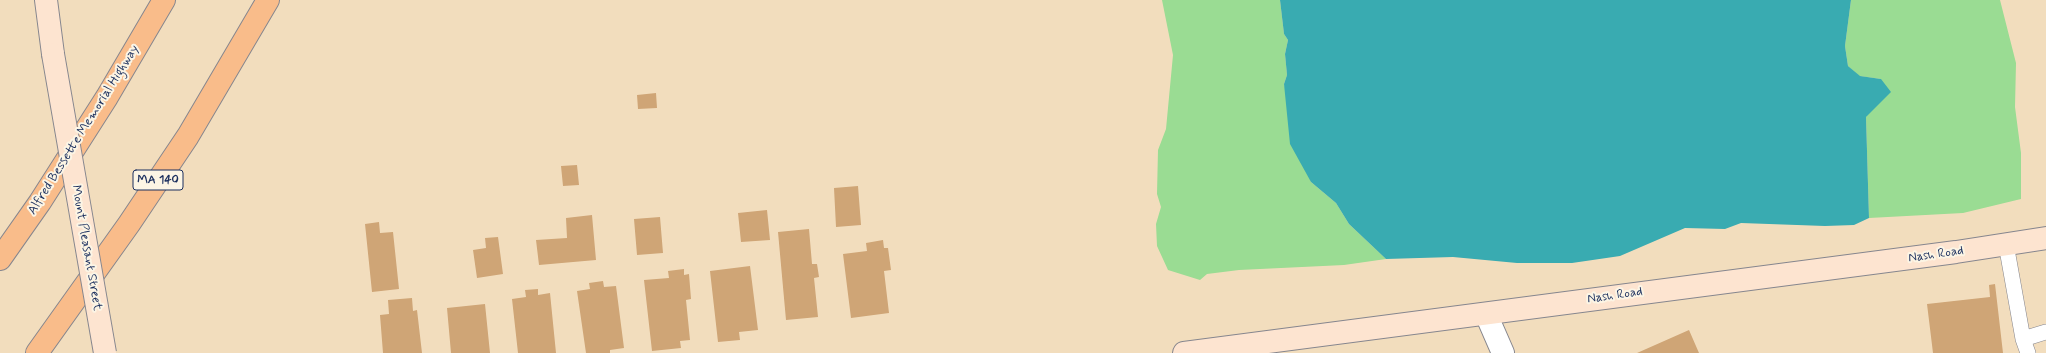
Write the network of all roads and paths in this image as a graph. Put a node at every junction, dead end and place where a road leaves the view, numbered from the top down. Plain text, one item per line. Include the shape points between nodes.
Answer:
1 (46, 0) edge
2 (164, 0) edge
3 (268, 0) edge
4 (2046, 238) edge
5 (2006, 244) junction
6 (0, 259) edge
7 (1486, 314) junction
8 (2046, 332) edge
9 (2025, 346) edge
10 (37, 353) edge
11 (104, 353) edge
12 (1184, 353) edge
13 (1503, 353) edge

1 - 11 main road, Mount Pleasant Street, bridge
2 - 6 highway, Alfred Bessette Memorial Highway via 107,97
3 - 10 highway, MA 140 via 184,142
4 - 5 main road, Nash Road
5 - 7 main road, Nash Road
5 - 9 lane
7 - 12 main road, Nash Road
7 - 13 street
8 - 9 lane

